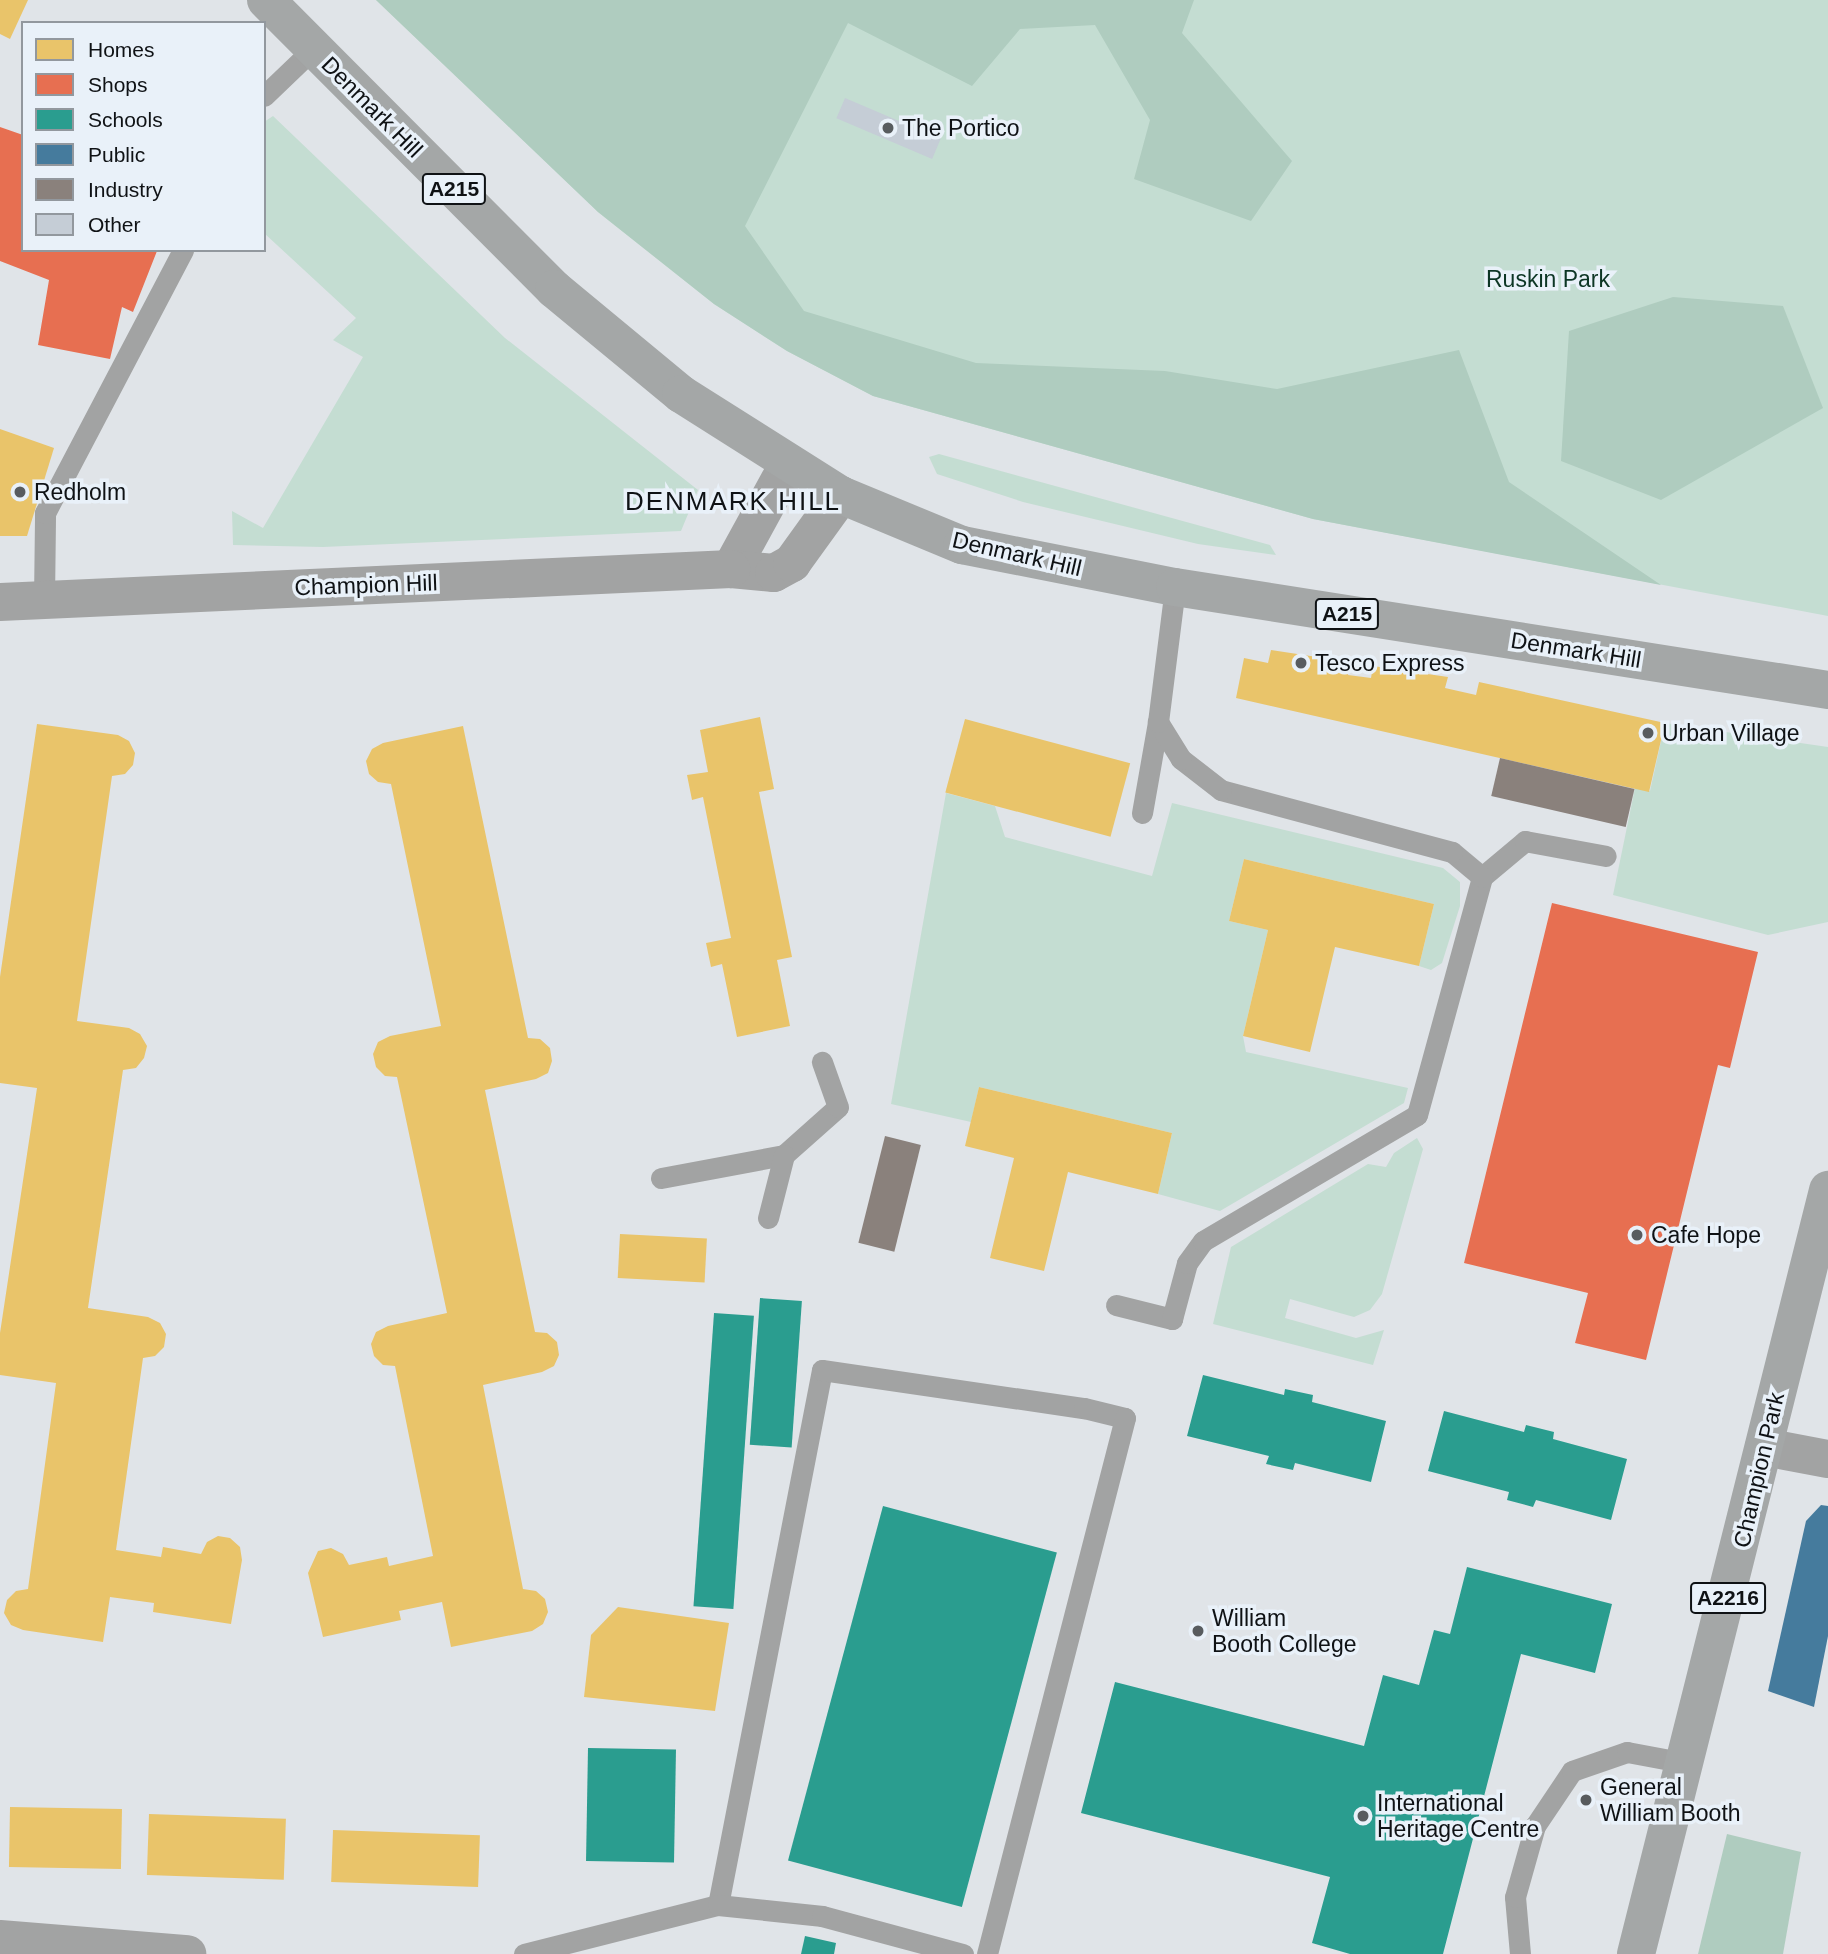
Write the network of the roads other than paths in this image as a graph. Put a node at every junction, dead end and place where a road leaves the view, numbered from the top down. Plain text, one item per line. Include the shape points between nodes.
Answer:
1 (266, 0) edge
2 (314, 48) junction
3 (266, 94) edge
4 (182, 252) edge
5 (789, 463) junction
6 (841, 495) junction
7 (731, 569) junction
8 (1175, 587) junction
9 (44, 600) junction
10 (0, 602) edge
11 (1828, 690) edge
12 (1158, 723) junction
13 (1142, 813) dead end
14 (1606, 856) dead end
15 (1482, 877) junction
16 (822, 1062) dead end
17 (784, 1154) junction
18 (661, 1178) dead end
19 (1828, 1190) edge
20 (768, 1218) dead end
21 (1116, 1305) dead end
22 (1764, 1447) junction
23 (1828, 1459) edge
24 (1686, 1763) junction
25 (718, 1905) junction
26 (0, 1939) edge
27 (187, 1954) edge
28 (524, 1954) edge
29 (963, 1954) edge
30 (987, 1954) edge
31 (1520, 1954) edge
32 (1636, 1954) edge

1 - 2 main road, Denmark Hill / A215
2 - 3 lane
2 - 5 main road, Denmark Hill / A215 via 554,289 681,394
4 - 9 lane via 45,513
5 - 6 main road, Denmark Hill / A215
5 - 7 street
6 - 7 street, Champion Hill via 792,563 774,573
6 - 8 main road, Denmark Hill / A215 via 962,545
7 - 9 street, Champion Hill
8 - 11 main road, Denmark Hill / A215
8 - 12 lane
9 - 10 street, Champion Hill
12 - 13 lane
12 - 15 lane via 1181,759 1221,790 1452,852
14 - 15 lane via 1525,841
15 - 21 lane via 1417,1115 1203,1241 1187,1263 1172,1319
16 - 17 lane via 838,1107
17 - 18 lane
17 - 20 lane
19 - 22 main road, Champion Park / A2216
22 - 23 street
22 - 24 main road, Champion Park / A2216
24 - 31 lane via 1627,1752 1572,1771 1535,1826 1515,1897
24 - 32 main road, Champion Park / A2216
25 - 28 lane
25 - 29 lane via 822,1916
25 - 30 lane via 822,1370 1084,1408 1125,1418
26 - 27 street

